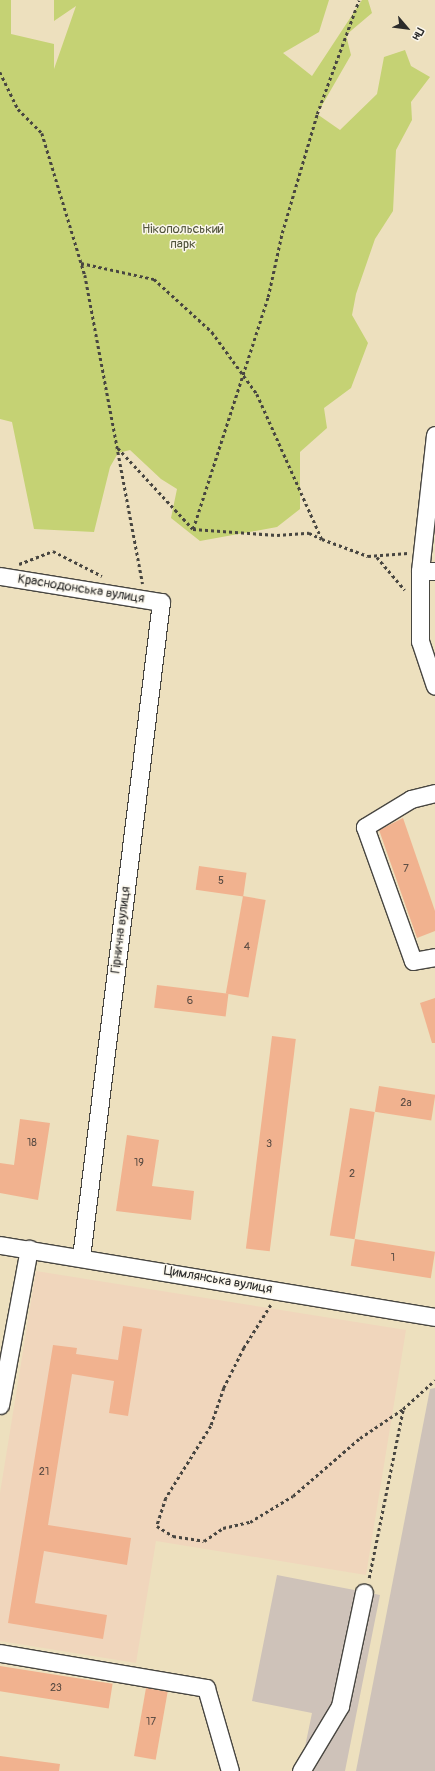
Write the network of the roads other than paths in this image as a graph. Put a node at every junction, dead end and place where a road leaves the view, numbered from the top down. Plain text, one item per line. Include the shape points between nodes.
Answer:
1 (435, 435) edge
2 (427, 571) edge
3 (4, 577) edge
4 (154, 601) joint
5 (435, 686) edge
6 (435, 793) edge
7 (435, 957) edge
8 (0, 1245) edge
9 (29, 1249) junction
10 (82, 1257) junction
11 (435, 1317) edge
12 (0, 1405) edge
13 (364, 1592) road end
14 (0, 1653) edge
15 (230, 1771) edge
16 (301, 1771) edge

1 - 2 street via 422,552
2 - 5 street via 420,605 420,641
3 - 4 street, Краснодонська вулиця
4 - 10 street, Гірнична вулиця
6 - 7 street via 411,799 365,827 413,961
8 - 9 street, Цимлянська вулиця
9 - 10 street, Цимлянська вулиця
9 - 12 street
10 - 11 street, Цимлянська вулиця
13 - 16 street via 340,1706
14 - 15 street via 206,1688

